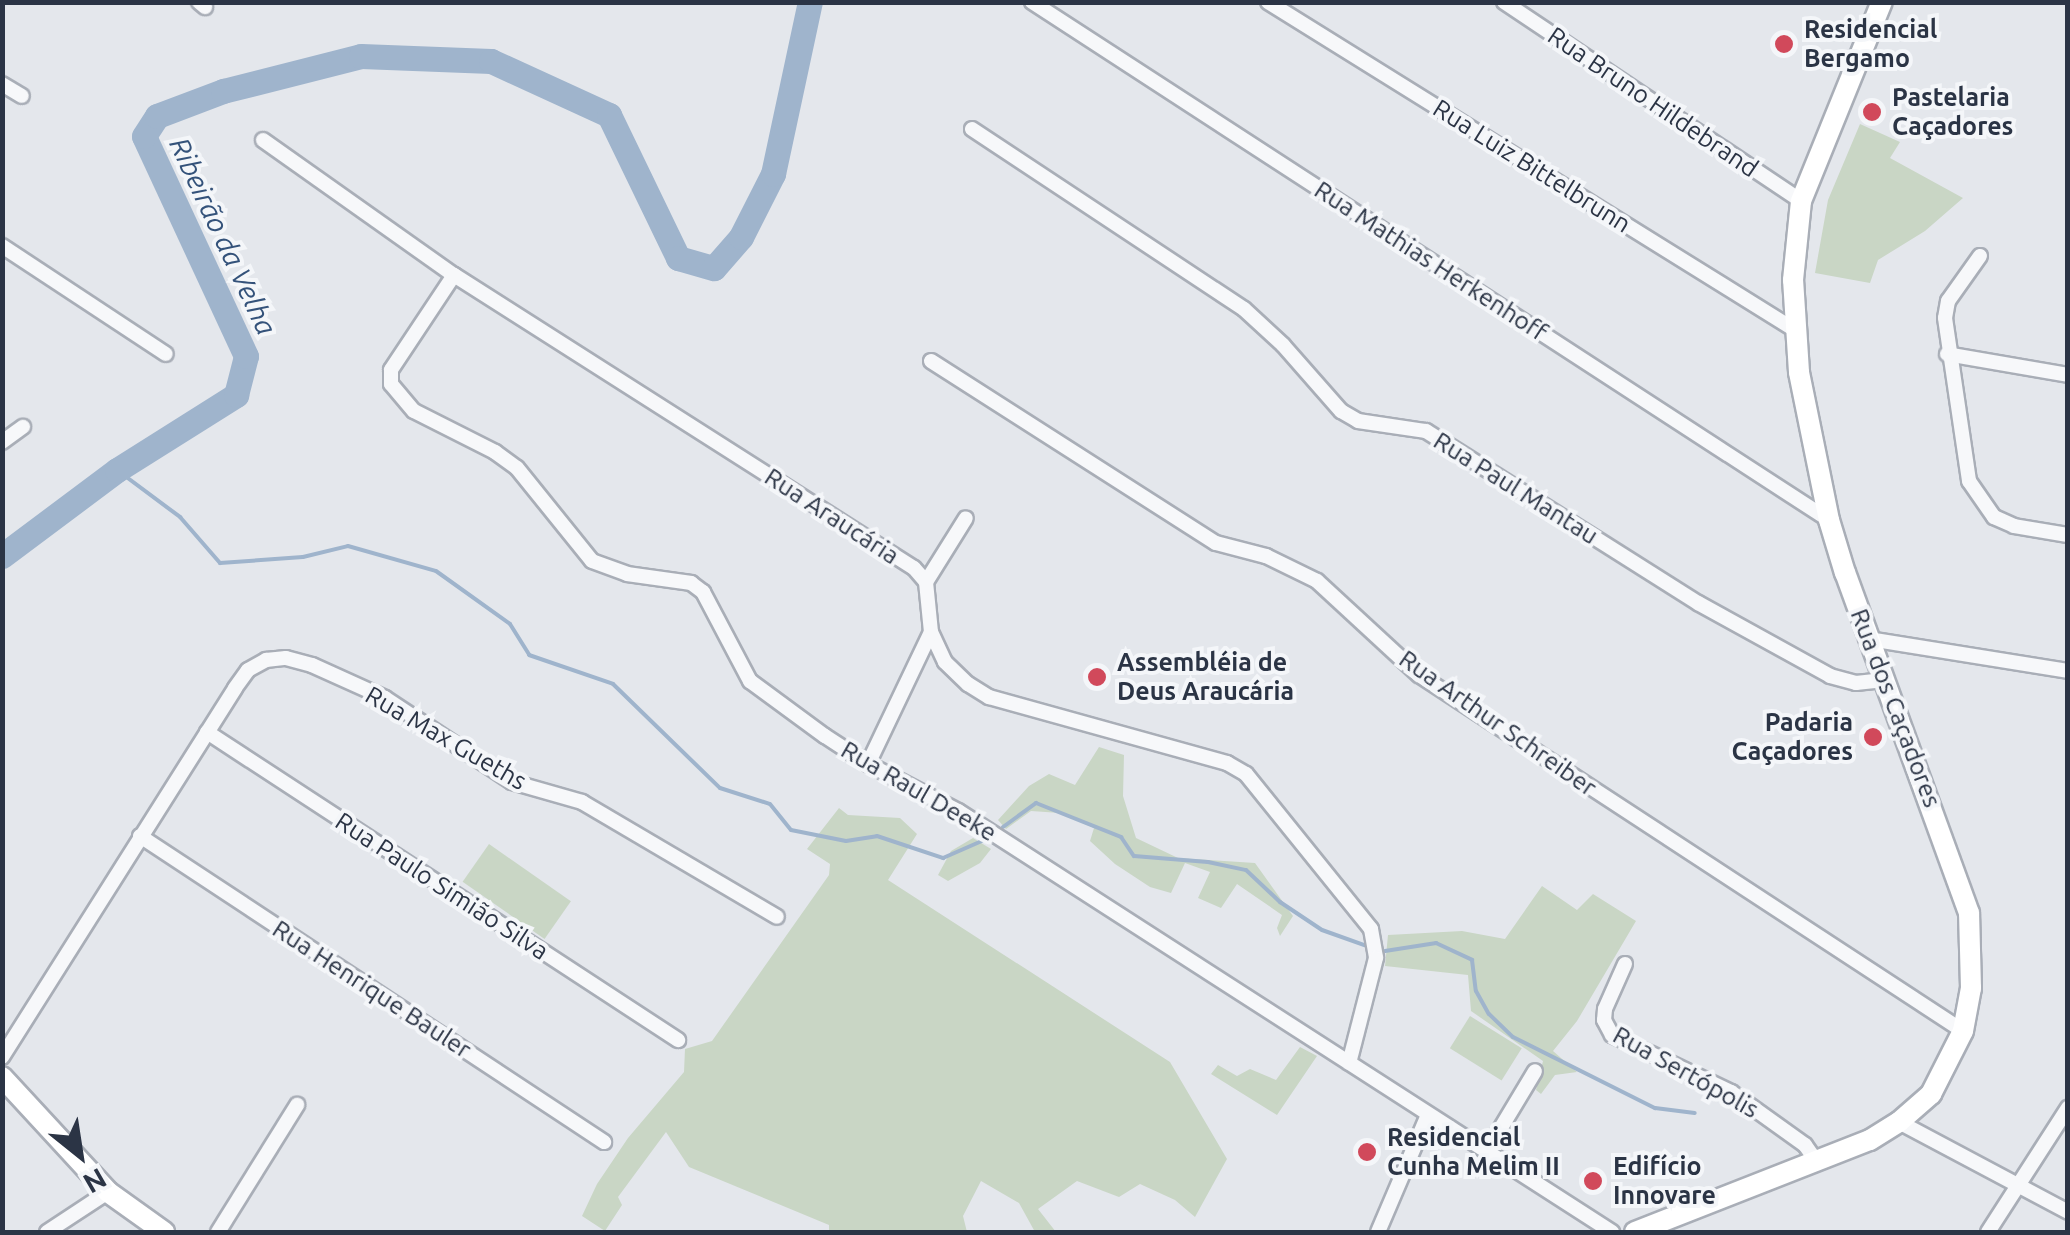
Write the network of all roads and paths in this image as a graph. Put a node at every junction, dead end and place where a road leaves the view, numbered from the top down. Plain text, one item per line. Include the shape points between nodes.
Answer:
1 (1032, 2) edge
2 (1268, 2) edge
3 (1504, 2) edge
4 (1882, 2) edge
5 (2, 84) edge
6 (22, 96) dead end
7 (972, 129) dead end
8 (264, 140) dead end
9 (1801, 201) junction
10 (2, 246) edge
11 (1980, 256) dead end
12 (454, 275) junction
13 (1796, 330) junction
14 (166, 354) dead end
15 (1947, 354) junction
16 (931, 361) dead end
17 (2068, 376) edge
18 (23, 427) dead end
19 (2, 442) edge
20 (966, 518) dead end
21 (1829, 520) junction
22 (2068, 535) edge
23 (926, 582) junction
24 (931, 632) junction
25 (1869, 639) junction
26 (2068, 671) edge
27 (1884, 680) junction
28 (207, 732) junction
29 (868, 764) junction
30 (140, 836) junction
31 (777, 917) dead end
32 (1625, 964) dead end
33 (1963, 1030) junction
34 (678, 1040) dead end
35 (2, 1056) edge
36 (1349, 1064) junction
37 (1535, 1071) dead end
38 (2, 1076) edge
39 (297, 1106) dead end
40 (2068, 1108) edge
41 (1428, 1116) junction
42 (1899, 1122) junction
43 (604, 1142) dead end
44 (1486, 1151) junction
45 (1816, 1162) junction
46 (2017, 1185) junction
47 (108, 1192) junction
48 (2068, 1212) edge
49 (47, 1232) edge
50 (164, 1232) edge
51 (218, 1232) edge
52 (1378, 1232) edge
53 (1612, 1232) edge
54 (1634, 1232) edge
55 (1988, 1232) edge

1 - 21 street, Rua Mathias Herkenhoff
2 - 13 street, Rua Luiz Bittelbrunn
3 - 9 street, Rua Bruno Hildebrand
4 - 9 main road, Rua dos Caçadores
5 - 6 street
7 - 27 street, Rua Paul Mantau via 1244,309 1341,411 1358,421 1426,431 1698,603 1830,676 1856,683
8 - 12 street, Rua Araucária
9 - 13 main road, Rua dos Caçadores
10 - 14 street
11 - 15 street via 1948,301
12 - 23 street, Rua Araucária via 895,555
12 - 29 street, Rua Raul Deeke via 390,370 398,397 517,468 592,561 627,574 691,582 703,592 750,681
13 - 21 main road, Rua dos Caçadores via 1798,372
15 - 17 street
15 - 22 street via 1968,481 1980,501 2014,526
16 - 33 street, Rua Arthur Schreiber via 1216,542 1317,581 1420,675
18 - 19 street
20 - 23 street
21 - 25 main road, Rua dos Caçadores
23 - 24 street
24 - 29 street
24 - 36 street via 945,662 990,697 1227,763 1246,774 1371,929 1376,958
25 - 26 street
25 - 27 main road, Rua dos Caçadores
27 - 33 main road, Rua dos Caçadores via 1970,913
28 - 30 street, Rua Max Gueths
28 - 31 street, Rua Max Gueths via 248,670 286,658 312,666 385,698 512,782 582,802
28 - 34 street, Rua Paulo Simião Silva
29 - 36 street, Rua Raul Deeke via 958,811
30 - 35 street, Rua Max Gueths
30 - 43 street, Rua Henrique Bauler
32 - 45 street, Rua Sertópolis via 1604,1009 1612,1035 1731,1092 1805,1146
33 - 42 main road, Rua dos Caçadores via 1930,1094
36 - 41 street, Rua Raul Deeke
37 - 44 street
38 - 47 main road
39 - 51 street
40 - 46 street
41 - 44 street, Rua Raul Deeke
41 - 52 street
42 - 45 main road, Rua dos Caçadores
42 - 46 street
44 - 53 street, Rua Raul Deeke
45 - 54 main road, Rua dos Caçadores
46 - 48 street
46 - 55 street
47 - 49 street
47 - 50 main road

